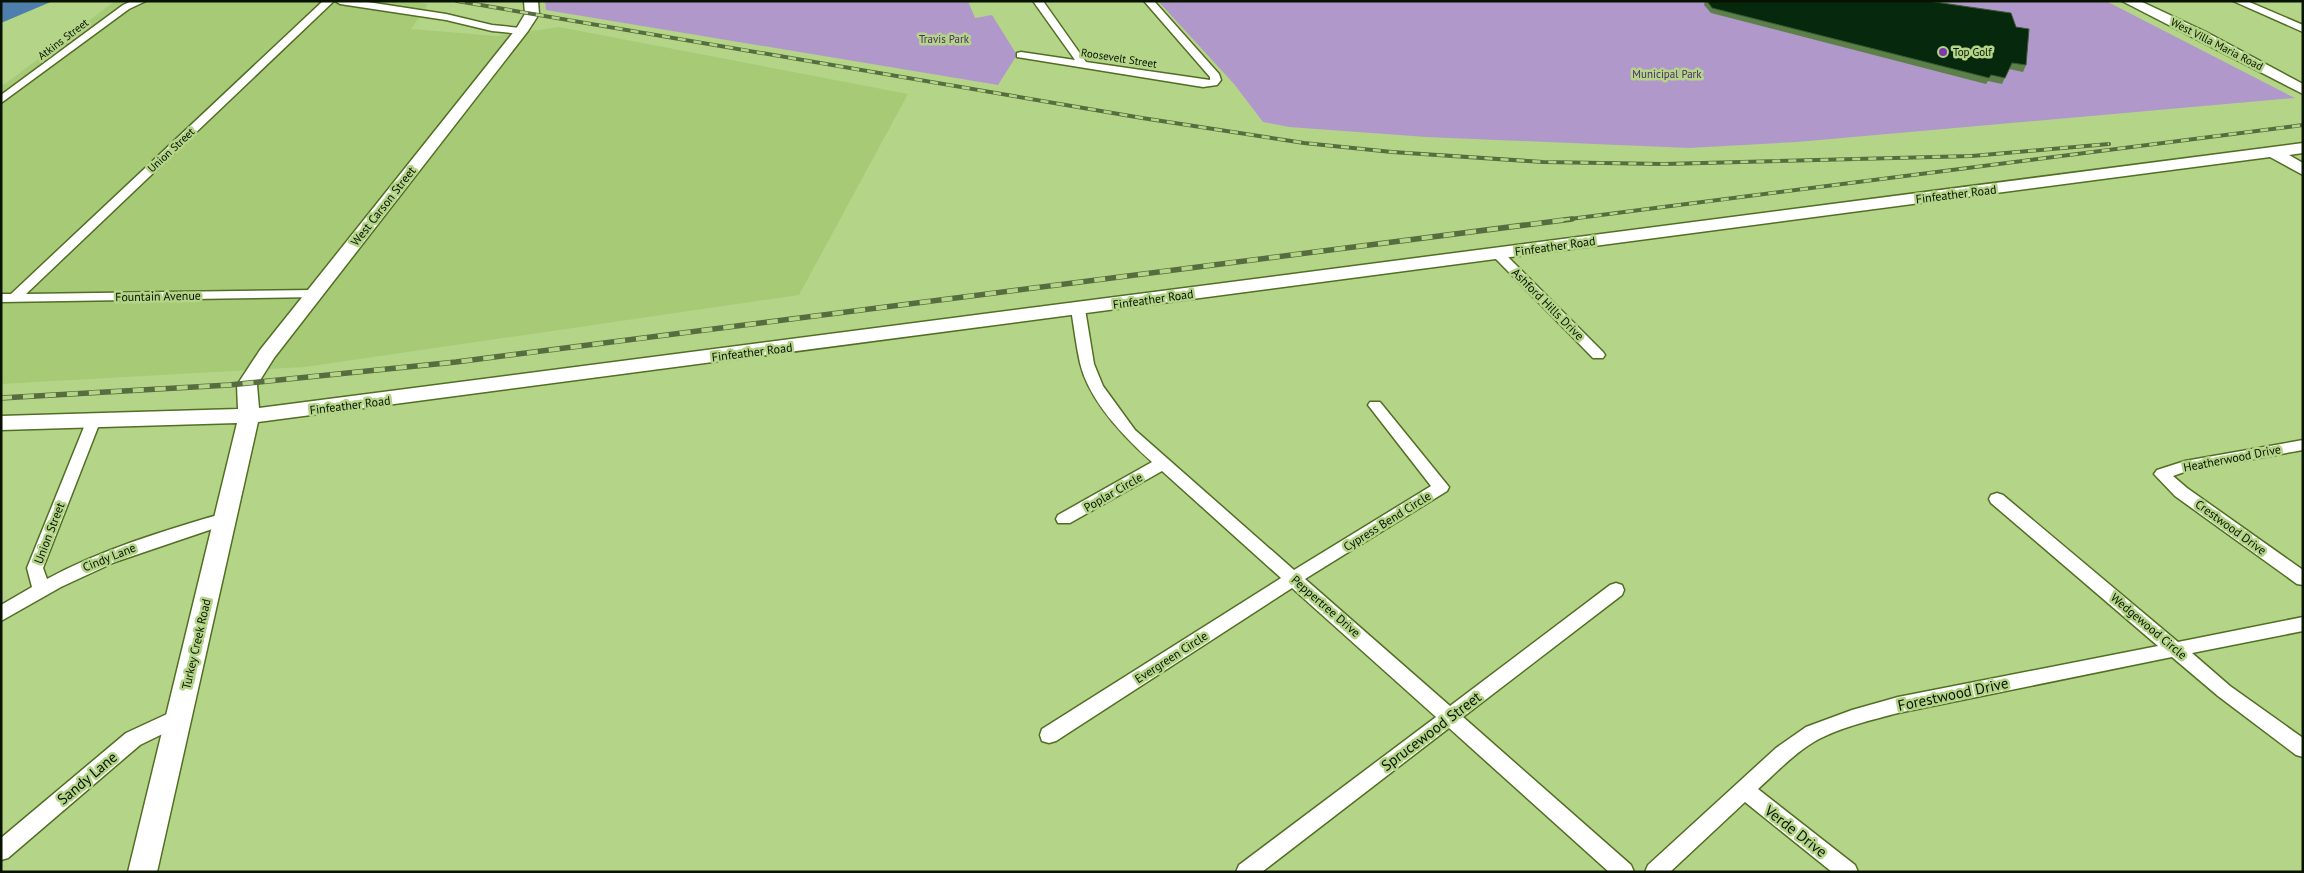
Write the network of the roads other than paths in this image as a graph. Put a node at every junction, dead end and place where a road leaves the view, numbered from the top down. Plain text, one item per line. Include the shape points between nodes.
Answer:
1 (141, 1) edge
2 (329, 1) edge
3 (340, 1) edge
4 (531, 1) edge
5 (1038, 1) edge
6 (1149, 1) edge
7 (2129, 1) edge
8 (2238, 1) edge
9 (2303, 29) edge
10 (521, 31) junction
11 (1021, 55) dead end
12 (1083, 65) junction
13 (2303, 90) edge
14 (1, 100) edge
15 (2303, 148) edge
16 (2273, 152) junction
17 (2303, 170) edge
18 (1498, 254) junction
19 (314, 294) junction
20 (7, 298) edge
21 (1078, 309) junction
22 (1598, 355) dead end
23 (1375, 406) dead end
24 (249, 416) junction
25 (1, 422) edge
26 (92, 422) junction
27 (2303, 445) edge
28 (1161, 464) junction
29 (2162, 474) joint
30 (1997, 499) dead end
31 (224, 519) junction
32 (1064, 519) dead end
33 (1294, 578) junction
34 (2303, 579) edge
35 (41, 588) junction
36 (1616, 590) dead end
37 (1, 614) edge
38 (2303, 624) edge
39 (2175, 648) junction
40 (180, 716) junction
41 (1450, 716) junction
42 (1049, 735) dead end
43 (2303, 749) edge
44 (1744, 790) junction
45 (1, 851) edge
46 (142, 872) edge
47 (1246, 872) edge
48 (1624, 872) edge
49 (1656, 872) edge
50 (1848, 872) edge

1 - 14 street, Atkins Street via 126,7
2 - 20 street, Union Street
3 - 10 street
4 - 10 street, West Carson Street via 532,14
5 - 12 street
6 - 12 street, Roosevelt Street via 1215,76 1213,83
7 - 13 street, West Villa Maria Road via 2201,35
8 - 9 street
10 - 19 street, West Carson Street
11 - 12 street, Roosevelt Street
15 - 16 street, Finfeather Road
16 - 17 street
16 - 18 street, Finfeather Road
18 - 21 street, Finfeather Road
18 - 22 street, Ashford Hills Drive
19 - 20 street, Fountain Avenue
19 - 24 street, West Carson Street via 267,354 248,385
21 - 24 street, Finfeather Road
21 - 28 street, Peppertree Drive via 1087,364 1096,387 1130,434
23 - 33 street, Cypress Bend Circle via 1441,487
24 - 26 street, Finfeather Road
24 - 31 street, Turkey Creek Road
25 - 26 street, Finfeather Road
26 - 35 street, Union Street via 35,568
27 - 29 street, Heatherwood Drive via 2185,466
28 - 32 street, Poplar Circle
28 - 33 street, Peppertree Drive
29 - 34 street, Crestwood Drive via 2181,492
30 - 39 street, Wedgewood Circle
31 - 35 street, Cindy Lane via 126,549
31 - 40 street, Turkey Creek Road
33 - 41 street, Peppertree Drive
33 - 42 street, Evergreen Circle
35 - 37 street, Cindy Lane
36 - 41 street, Sprucewood Street
38 - 39 street, Forestwood Drive
39 - 43 street, Wedgewood Circle via 2224,692
39 - 44 street, Forestwood Drive via 1898,705 1852,718 1813,733 1783,754
40 - 45 street, Sandy Lane via 133,739
40 - 46 street, Turkey Creek Road
41 - 47 street, Sprucewood Street
41 - 48 street, Peppertree Drive
44 - 49 street, Forestwood Drive
44 - 50 street, Verde Drive

